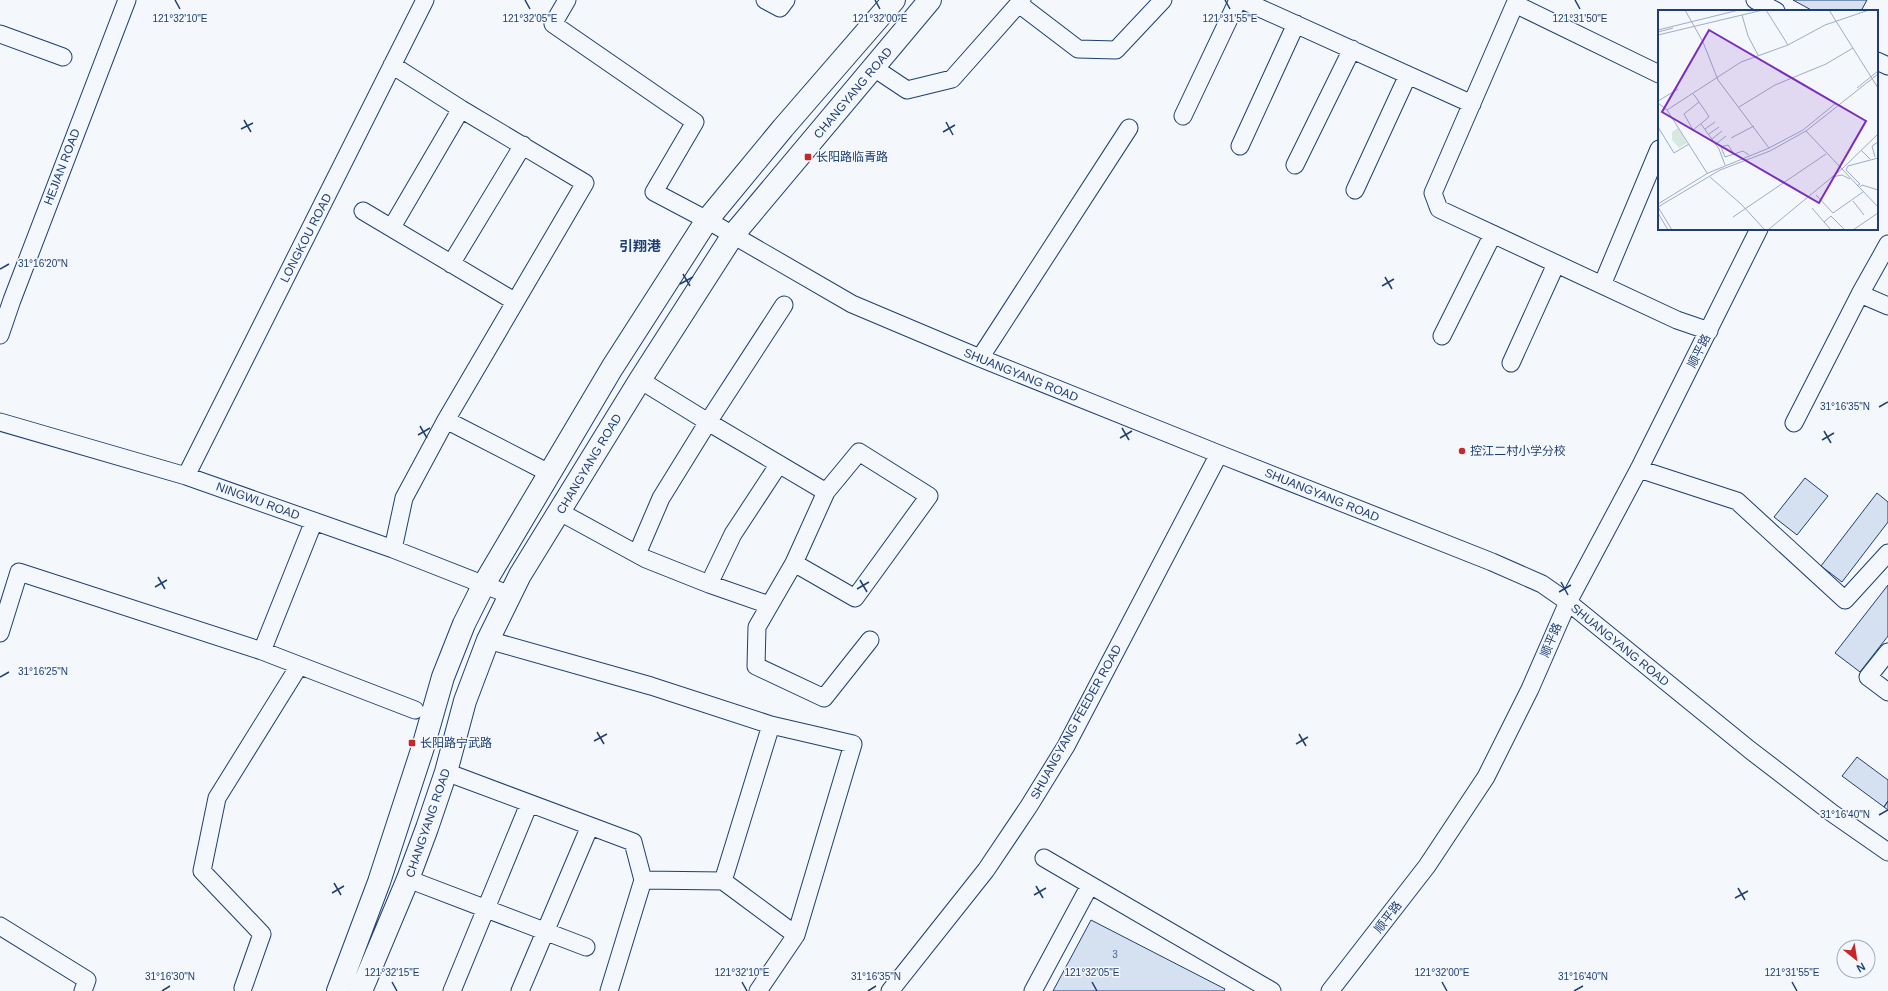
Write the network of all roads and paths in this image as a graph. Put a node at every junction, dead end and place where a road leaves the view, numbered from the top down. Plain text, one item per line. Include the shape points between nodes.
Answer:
1 (126, 0) edge
2 (425, 0) edge
3 (567, 0) edge
4 (765, 0) edge
5 (786, 0) edge
6 (894, 0) edge
7 (930, 0) edge
8 (1163, 0) edge
9 (1238, 0) edge
10 (1242, 0) edge
11 (1755, 0) edge
12 (1021, 2) edge
13 (1774, 10) edge
14 (1296, 24) junction
15 (0, 34) edge
16 (1352, 49) junction
17 (62, 57) dead end
18 (1878, 61) edge
19 (392, 66) junction
20 (1888, 66) edge
21 (874, 68) junction
22 (1658, 74) edge
23 (1408, 75) junction
24 (1472, 104) junction
25 (461, 109) junction
26 (1183, 116) dead end
27 (1129, 128) dead end
28 (523, 145) junction
29 (1240, 146) dead end
30 (1658, 151) edge
31 (1295, 165) dead end
32 (1355, 190) dead end
33 (363, 210) dead end
34 (707, 220) junction
35 (392, 227) junction
36 (1759, 230) edge
37 (1493, 234) junction
38 (733, 235) junction
39 (1888, 244) edge
40 (451, 264) junction
41 (1556, 264) junction
42 (1602, 285) junction
43 (1860, 294) junction
44 (6, 299) edge
45 (514, 301) junction
46 (784, 305) dead end
47 (1888, 306) edge
48 (1709, 331) junction
49 (0, 335) edge
50 (1442, 336) dead end
51 (980, 358) junction
52 (1511, 363) dead end
53 (640, 380) junction
54 (446, 420) junction
55 (0, 422) edge
56 (708, 422) junction
57 (1794, 423) dead end
58 (1219, 454) junction
59 (779, 464) junction
60 (1639, 469) junction
61 (549, 473) junction
62 (186, 476) junction
63 (826, 492) junction
64 (560, 512) junction
65 (314, 521) junction
66 (393, 549) junction
67 (1888, 553) edge
68 (636, 554) junction
69 (794, 563) junction
70 (484, 584) junction
71 (709, 584) junction
72 (510, 595) junction
73 (1568, 602) junction
74 (769, 606) junction
75 (0, 633) edge
76 (488, 640) junction
77 (870, 640) dead end
78 (262, 651) junction
79 (1888, 652) edge
80 (299, 666) junction
81 (1888, 692) edge
82 (416, 710) dead end
83 (771, 725) junction
84 (446, 772) junction
85 (529, 804) junction
86 (590, 826) junction
87 (1888, 852) edge
88 (1044, 858) dead end
89 (408, 879) junction
90 (643, 880) junction
91 (723, 881) junction
92 (1090, 885) junction
93 (486, 909) junction
94 (0, 926) edge
95 (546, 931) junction
96 (796, 935) junction
97 (586, 947) dead end
98 (762, 989) edge
99 (245, 990) edge
100 (83, 991) edge
101 (338, 991) edge
102 (361, 991) edge
103 (452, 991) edge
104 (520, 991) edge
105 (609, 991) edge
106 (890, 991) edge
107 (1033, 991) edge
108 (1272, 991) edge
109 (1330, 991) edge

1 - 44 street, HEJIAN ROAD
2 - 19 street, LONGKOU ROAD
3 - 34 street, SHUANGYANG ROAD via 553,24 695,122 654,192
4 - 5 street via 780,8
6 - 34 main road
7 - 21 main road, CHANGYANG ROAD
8 - 12 street via 1116,50 1078,50
9 - 26 street
10 - 14 street
11 - 13 street
12 - 21 street via 952,79 907,90
14 - 16 street
14 - 29 street
15 - 17 street
16 - 23 street
16 - 31 street
18 - 20 street
19 - 25 street
19 - 62 street, LONGKOU ROAD
21 - 38 main road, CHANGYANG ROAD
22 - 24 street via 1515,4
23 - 24 street
23 - 32 street
24 - 37 street via 1433,193 1439,208
25 - 28 street
25 - 35 street
27 - 51 street
28 - 40 street
28 - 45 street via 585,183
30 - 42 street
33 - 35 street
34 - 38 street, SHUANGYANG ROAD
34 - 61 main road via 612,368
35 - 40 street
36 - 48 street, 顺平路
37 - 41 street
37 - 50 street
38 - 51 street, SHUANGYANG ROAD via 852,304
38 - 53 main road, CHANGYANG ROAD
39 - 43 street
40 - 45 street
41 - 42 street
41 - 52 street
42 - 48 street via 1676,320
43 - 47 street
43 - 57 street
44 - 49 street, HEJIAN ROAD
45 - 54 street
46 - 56 street
48 - 60 street, 顺平路
51 - 58 street, SHUANGYANG ROAD
53 - 56 street
53 - 64 main road, CHANGYANG ROAD
54 - 61 street
54 - 66 street via 404,498
55 - 62 street, NINGWU ROAD
56 - 59 street
56 - 68 street via 661,498
58 - 73 street, SHUANGYANG ROAD via 1492,562 1542,584
58 - 106 street, SHUANGYANG FEEDER ROAD via 1076,727 1033,799 986,870
59 - 63 street
59 - 71 street via 733,534
60 - 67 street via 1737,501 1846,600
60 - 73 street, 顺平路
61 - 70 main road
62 - 65 street, NINGWU ROAD
63 - 69 street
63 - 69 street via 859,452 929,496 855,598
64 - 68 street
64 - 72 main road, CHANGYANG ROAD
65 - 66 street, NINGWU ROAD
65 - 78 street
66 - 70 street, NINGWU ROAD
68 - 71 street
69 - 74 street
70 - 72 street, NINGWU ROAD
70 - 101 main road via 464,624 443,677 379,882
71 - 74 street
72 - 76 main road, CHANGYANG ROAD
73 - 87 street, SHUANGYANG ROAD via 1750,750
73 - 109 street, 顺平路 via 1530,689 1486,777 1427,866
74 - 77 street via 757,627 756,666 824,698
75 - 78 street via 18,572
76 - 83 street via 651,686
76 - 84 main road, CHANGYANG ROAD via 466,701
78 - 80 street
79 - 81 street via 1868,677
80 - 82 street
80 - 99 street via 217,798 202,871 262,934
83 - 91 street
83 - 96 street via 853,744
84 - 85 street
84 - 89 main road, CHANGYANG ROAD
85 - 86 street
85 - 93 street
86 - 90 street via 633,842
86 - 95 street
88 - 92 street
89 - 93 street
89 - 102 main road, CHANGYANG ROAD
90 - 91 street
90 - 105 street
91 - 96 street
92 - 107 street
92 - 108 street
93 - 95 street
93 - 103 street
94 - 100 street via 87,980
95 - 97 street
95 - 104 street
96 - 98 street

